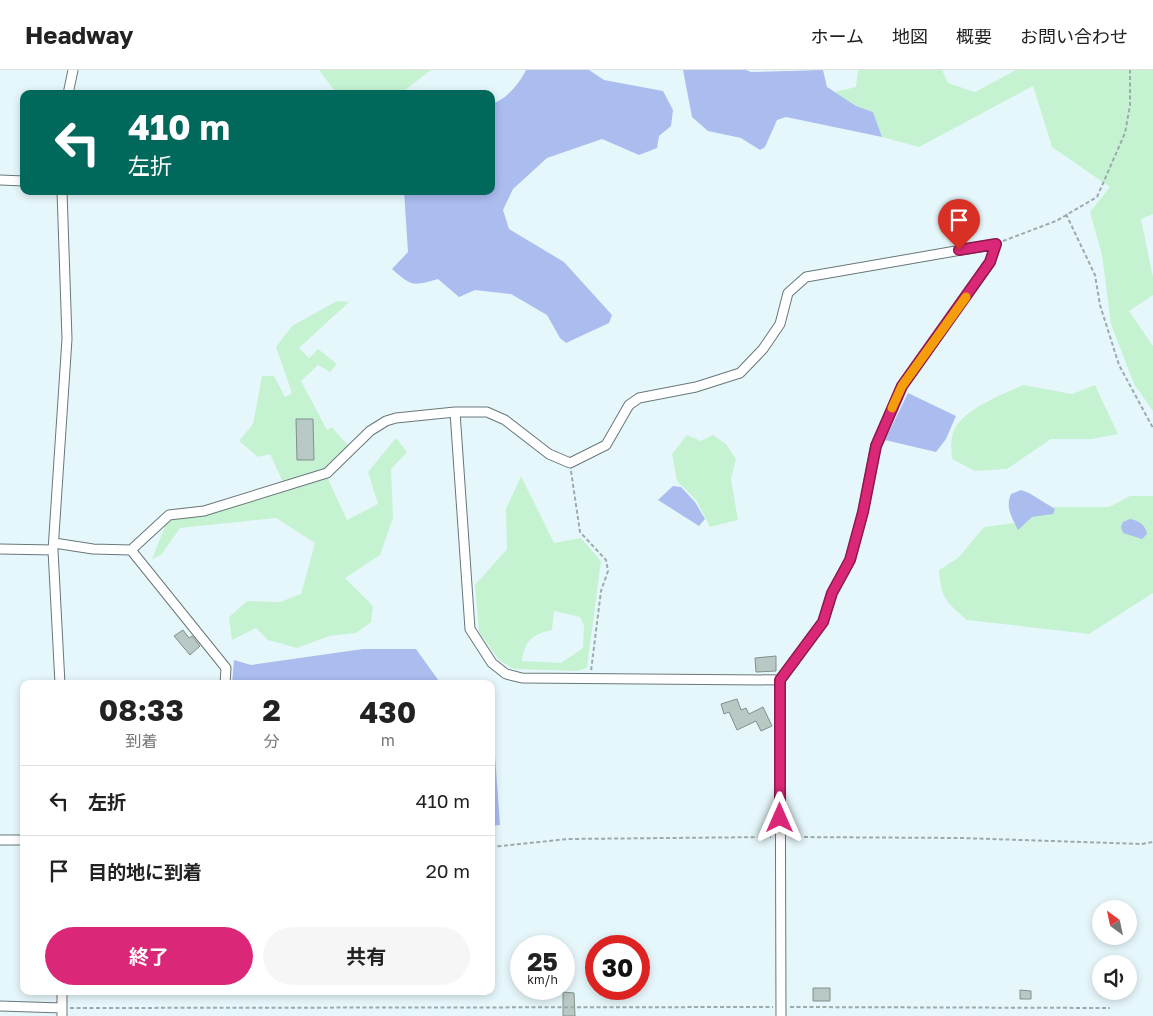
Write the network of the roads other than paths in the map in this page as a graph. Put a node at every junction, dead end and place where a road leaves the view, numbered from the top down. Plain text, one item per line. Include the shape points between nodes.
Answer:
1 (73, 70) edge
2 (69, 90) edge
3 (0, 180) edge
4 (20, 181) edge
5 (62, 195) edge
6 (455, 412) junction
7 (53, 547) junction
8 (2, 549) edge
9 (131, 550) junction
10 (60, 680) edge
11 (225, 680) edge
12 (780, 680) junction
13 (0, 840) edge
14 (20, 840) edge
15 (62, 995) edge
16 (0, 1006) edge
17 (781, 1011) edge
18 (62, 1012) edge

1 - 2 street
3 - 4 street
5 - 7 street via 67,339
6 - 9 street via 386,421 370,431 327,473 204,511 168,514
6 - 12 street via 470,629 492,663 506,674 522,678
6 - 12 street via 487,412 505,420 549,454 570,464 606,446 629,405 639,398 696,387 740,373 763,349 780,324 788,293 806,277 996,244 990,262 902,386 876,446 850,560 832,593 823,622
7 - 8 street
7 - 9 street
7 - 10 street
9 - 11 street via 226,668
12 - 17 street
13 - 14 street
15 - 18 street
16 - 18 street

